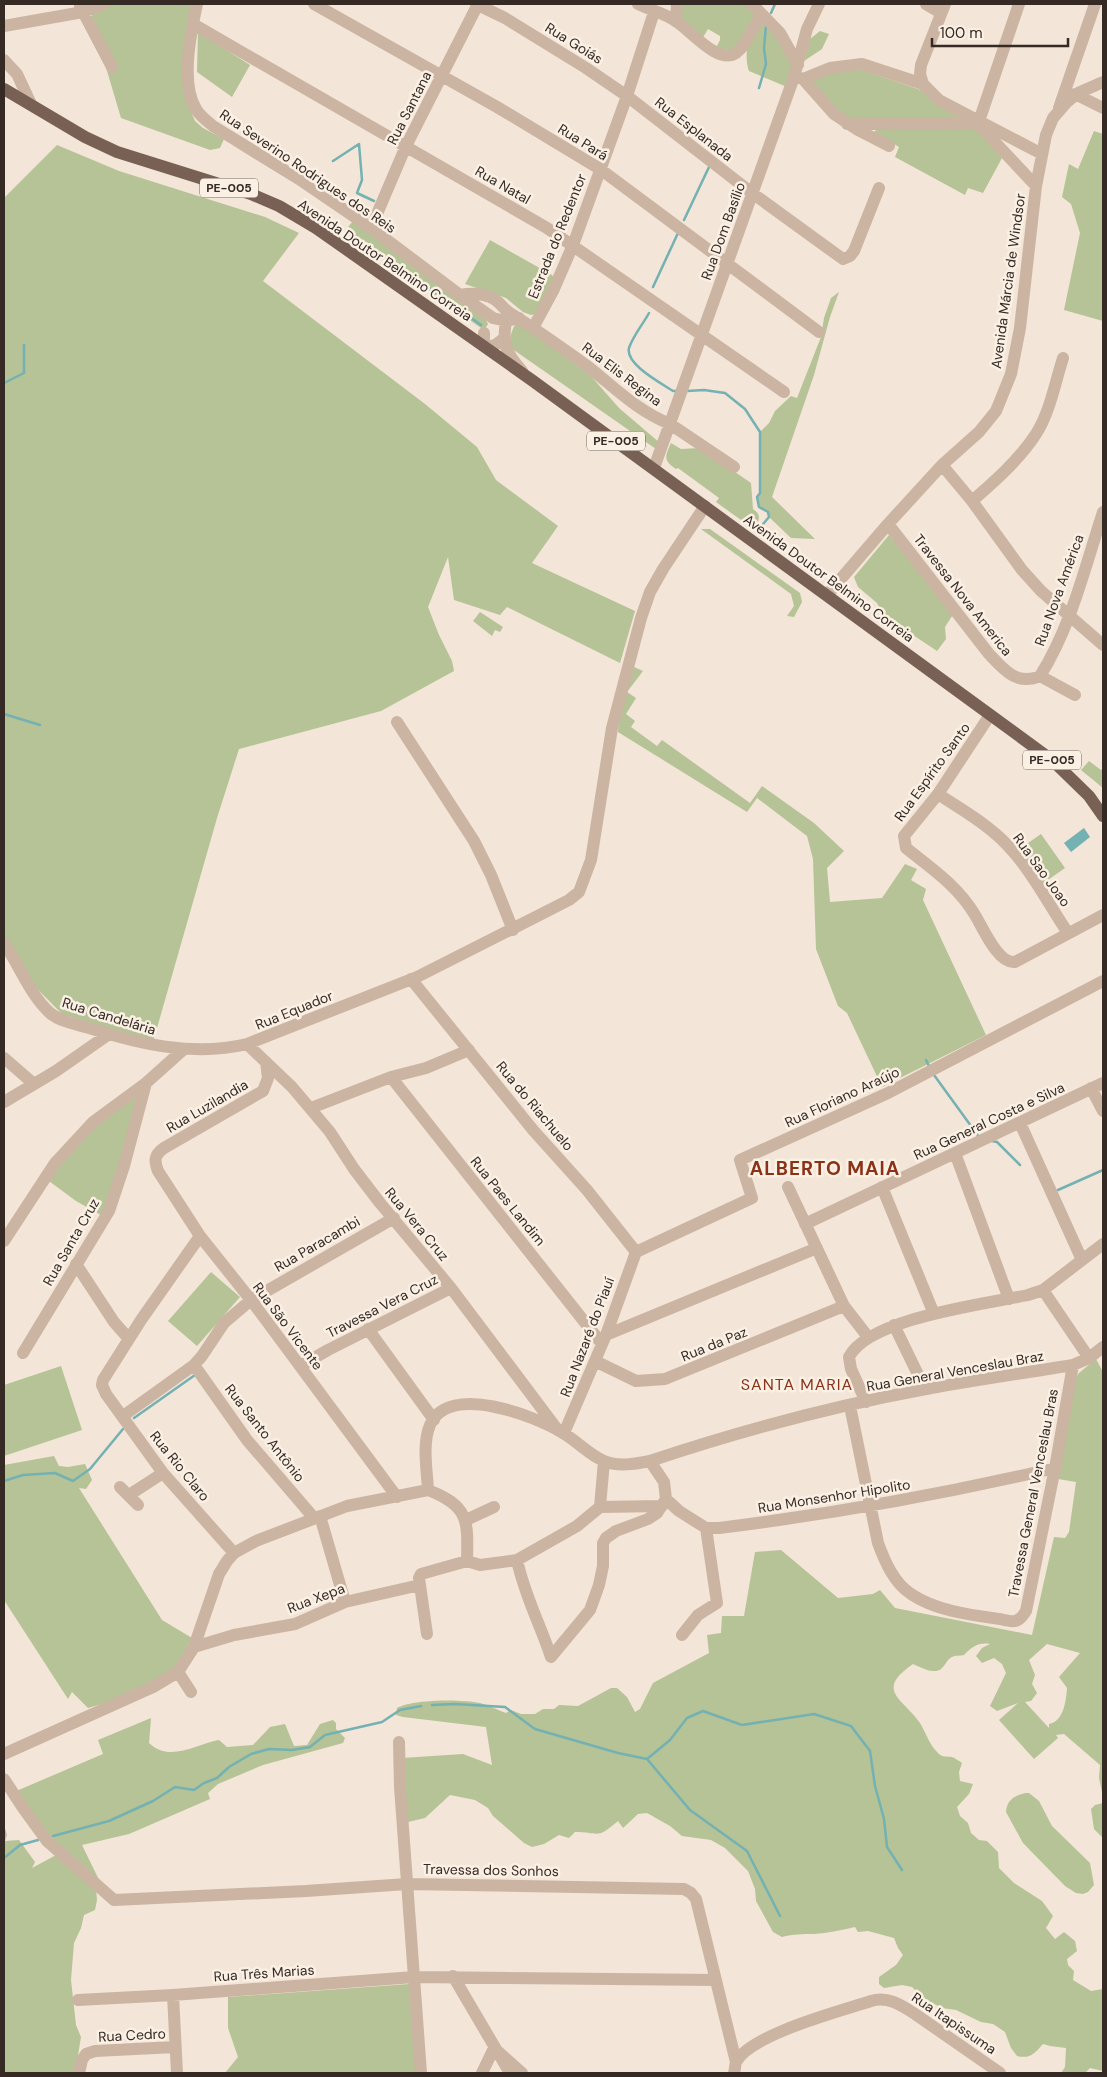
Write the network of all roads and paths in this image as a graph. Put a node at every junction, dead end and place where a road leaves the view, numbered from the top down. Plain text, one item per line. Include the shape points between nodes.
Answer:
1 (104, 4) edge
2 (197, 4) edge
3 (314, 4) edge
4 (477, 4) edge
5 (638, 4) edge
6 (677, 4) edge
7 (752, 4) edge
8 (819, 4) edge
9 (926, 4) edge
10 (1019, 4) edge
11 (1095, 4) edge
12 (81, 8) edge
13 (943, 9) edge
14 (654, 12) junction
15 (763, 15) junction
16 (676, 21) junction
17 (193, 24) junction
18 (4, 26) edge
19 (4, 60) edge
20 (112, 67) dead end
21 (798, 74) junction
22 (442, 76) junction
23 (1103, 82) edge
24 (923, 84) junction
25 (4, 89) edge
26 (1075, 94) junction
27 (627, 96) junction
28 (31, 104) junction
29 (1103, 108) edge
30 (1058, 110) junction
31 (979, 122) junction
32 (847, 124) junction
33 (406, 146) junction
34 (889, 146) dead end
35 (1042, 154) junction
36 (600, 169) junction
37 (1036, 186) junction
38 (879, 188) dead end
39 (752, 193) junction
40 (370, 228) junction
41 (573, 244) junction
42 (728, 264) junction
43 (460, 296) joint
44 (502, 317) junction
45 (533, 328) junction
46 (819, 332) dead end
47 (700, 334) junction
48 (504, 338) junction
49 (480, 339) junction
50 (1063, 358) dead end
51 (527, 376) junction
52 (784, 392) dead end
53 (670, 424) junction
54 (942, 465) junction
55 (734, 467) dead end
56 (654, 468) junction
57 (972, 501) junction
58 (705, 506) junction
59 (1103, 512) edge
60 (888, 524) junction
61 (827, 595) junction
62 (1069, 616) junction
63 (1103, 645) edge
64 (1040, 676) junction
65 (1074, 695) dead end
66 (990, 715) junction
67 (397, 722) dead end
68 (938, 794) junction
69 (1103, 816) edge
70 (1103, 915) edge
71 (513, 930) junction
72 (1068, 933) junction
73 (4, 943) edge
74 (8, 957) edge
75 (411, 979) junction
76 (1103, 981) edge
77 (109, 1034) junction
78 (247, 1044) junction
79 (184, 1049) junction
80 (469, 1050) junction
81 (4, 1058) edge
82 (266, 1062) junction
83 (390, 1077) junction
84 (146, 1082) junction
85 (1103, 1082) edge
86 (34, 1084) junction
87 (1091, 1088) junction
88 (4, 1102) edge
89 (311, 1108) junction
90 (1103, 1111) edge
91 (1020, 1123) junction
92 (955, 1153) junction
93 (158, 1171) joint
94 (788, 1187) dead end
95 (882, 1187) junction
96 (394, 1218) junction
97 (806, 1224) junction
98 (200, 1236) junction
99 (4, 1241) edge
100 (1103, 1244) edge
101 (817, 1248) junction
102 (636, 1252) junction
103 (1082, 1260) junction
104 (76, 1264) junction
105 (451, 1288) junction
106 (1042, 1290) junction
107 (1009, 1299) junction
108 (251, 1300) junction
109 (844, 1306) junction
110 (934, 1314) junction
111 (894, 1325) junction
112 (368, 1329) junction
113 (868, 1337) junction
114 (129, 1339) junction
115 (604, 1339) junction
116 (1103, 1347) edge
117 (23, 1353) dead end
118 (1089, 1358) junction
119 (595, 1361) junction
120 (194, 1365) junction
121 (1073, 1365) junction
122 (300, 1366) junction
123 (925, 1389) junction
124 (866, 1402) junction
125 (850, 1406) junction
126 (123, 1416) junction
127 (434, 1420) junction
128 (560, 1431) junction
129 (604, 1461) junction
130 (650, 1461) junction
131 (1055, 1468) junction
132 (163, 1473) junction
133 (428, 1490) junction
134 (129, 1496) dead end
135 (396, 1496) junction
136 (664, 1502) junction
137 (494, 1507) dead end
138 (869, 1507) junction
139 (600, 1508) junction
140 (317, 1517) junction
141 (466, 1520) junction
142 (706, 1528) junction
143 (234, 1554) junction
144 (517, 1560) junction
145 (467, 1561) junction
146 (420, 1581) junction
147 (345, 1602) junction
148 (427, 1634) dead end
149 (682, 1635) dead end
150 (194, 1647) junction
151 (178, 1672) junction
152 (191, 1692) dead end
153 (399, 1742) dead end
154 (4, 1754) edge
155 (4, 1779) edge
156 (407, 1884) junction
157 (453, 1976) junction
158 (414, 1977) junction
159 (716, 1980) junction
160 (173, 1996) junction
161 (78, 2000) dead end
162 (175, 2047) junction
163 (494, 2048) junction
164 (735, 2068) edge
165 (79, 2073) edge
166 (177, 2073) edge
167 (421, 2073) edge
168 (482, 2073) edge
169 (510, 2073) edge
170 (522, 2073) edge
171 (1000, 2073) edge

1 - 12 street
2 - 17 street, Rua Severino Rodrigues dos Reis
3 - 22 street, Rua Pará
4 - 22 street, Rua Santana
4 - 27 street, Rua Goiás via 505,18
5 - 14 street
6 - 16 street
7 - 15 street
8 - 21 street, Rua Dom Basílio via 807,29
9 - 13 street
10 - 31 street
11 - 30 street
12 - 18 street
12 - 20 street
13 - 24 street via 921,65
14 - 16 street
14 - 27 street, Estrada do Redentor
15 - 16 street via 756,21 741,49 727,55 710,49
15 - 21 street via 780,33
17 - 33 street, Rua Natal
17 - 40 street, Rua Severino Rodrigues dos Reis via 188,70 191,99 199,114 212,126 302,181
19 - 28 street via 17,74
21 - 24 street via 862,64
21 - 32 street
21 - 39 street, Rua Dom Basílio
22 - 33 street, Rua Santana
22 - 36 street, Rua Pará
23 - 26 street, Avenida Márcia de Windsor
24 - 31 street via 940,100
25 - 28 main road, PE-005
26 - 29 street
26 - 30 street, Avenida Márcia de Windsor
27 - 36 street, Estrada do Redentor
27 - 39 street, Rua Esplanada
28 - 49 main road, Avenida Doutor Belmino Correia / PE-005 via 85,137 118,152 279,206
30 - 35 street, Avenida Márcia de Windsor via 1046,135
31 - 32 street
31 - 35 street
31 - 37 street
32 - 34 street
33 - 40 street, Rua Santana
33 - 41 street, Rua Natal
35 - 37 street, Avenida Márcia de Windsor
36 - 41 street, Estrada do Redentor
36 - 42 street, Rua Pará
37 - 54 street, Avenida Márcia de Windsor via 1020,328 1005,392 979,432
38 - 39 street, Rua Esplanada via 854,251 846,259
39 - 42 street, Rua Dom Basílio
40 - 43 street, Rua Severino Rodrigues dos Reis
41 - 45 street, Estrada do Redentor
41 - 47 street, Rua Natal
42 - 46 street, Rua Pará
42 - 47 street, Rua Dom Basílio
43 - 44 street, Rua Elis Regina via 472,293 498,301
44 - 45 street, Rua Elis Regina via 519,318
44 - 48 street
44 - 49 street
45 - 53 street, Rua Elis Regina via 621,395 658,420
47 - 52 street, Rua Natal
47 - 53 street, Rua Dom Basílio
48 - 49 street via 493,346
48 - 51 street, Avenida Doutor Belmino Correia via 509,355
49 - 51 main road, Avenida Doutor Belmino Correia / PE-005
50 - 57 street via 1036,434 1005,472
51 - 56 main road, Avenida Doutor Belmino Correia / PE-005
53 - 55 street, Rua Elis Regina
53 - 56 street, Rua Dom Basílio
54 - 57 street
54 - 60 street, Avenida Márcia de Windsor
56 - 58 main road, Avenida Doutor Belmino Correia / PE-005
57 - 62 street via 1022,570
58 - 61 main road, Avenida Doutor Belmino Correia / PE-005
58 - 71 street, Rua Equador via 663,568 641,618 612,728 591,860 582,886 569,900
59 - 62 street, Rua Nova América
60 - 61 street, Avenida Márcia de Windsor
60 - 64 street, Travessa Nova America via 1005,672 1021,680
61 - 66 main road, Avenida Doutor Belmino Correia / PE-005
62 - 63 street
62 - 64 street, Rua Nova América
64 - 65 street
66 - 68 street, Rua Espírito Santo
66 - 69 main road, Avenida Doutor Belmino Correia / PE-005 via 1052,760 1089,796
67 - 71 street via 474,841
68 - 72 street, Rua Sao Joao via 1003,841 1017,856
68 - 72 street, Rua Espírito Santo via 904,836 906,848 954,887 968,903 1003,959 1015,962
70 - 72 street
71 - 75 street, Rua Equador
73 - 74 street, Rua Candelária
74 - 77 street, Rua Candelária via 52,1014
75 - 78 street, Rua Equador
75 - 80 street, Rua do Riachuelo
76 - 102 street, Rua Floriano Araújo via 888,1093 740,1160 752,1198
77 - 79 street, Rua Candelária via 156,1046
77 - 86 street
78 - 79 street, Rua Equador
78 - 82 street, Rua Vera Cruz
79 - 84 street
80 - 83 street via 426,1068
80 - 102 street, Rua do Riachuelo
81 - 86 street
82 - 89 street, Rua Vera Cruz
82 - 93 street, Rua Luzilandia via 268,1078 263,1091 158,1152 155,1163
83 - 89 street
83 - 115 street, Rua Paes Landim
84 - 99 street via 93,1122 55,1163
84 - 104 street, Rua Santa Cruz via 124,1166 108,1211
85 - 87 street, Rua General Costa e Silva
86 - 88 street
87 - 90 street
87 - 91 street, Rua General Costa e Silva
89 - 96 street, Rua Vera Cruz
91 - 92 street, Rua General Costa e Silva
91 - 103 street
92 - 95 street, Rua General Costa e Silva
92 - 107 street
93 - 98 street, Rua São Vicente
94 - 97 street
95 - 97 street, Rua General Costa e Silva
95 - 110 street
96 - 105 street, Rua Vera Cruz
96 - 108 street, Rua Paracambi
97 - 101 street
98 - 108 street, Rua São Vicente
98 - 114 street
100 - 103 street
101 - 109 street
101 - 115 street
102 - 115 street, Rua Nazaré do Piauí
103 - 106 street
104 - 114 street
104 - 117 street, Rua Santa Cruz
105 - 112 street, Travessa Vera Cruz
105 - 128 street, Rua Vera Cruz
106 - 107 street
106 - 118 street
107 - 110 street
108 - 120 street, Rua Paracambi via 224,1323
108 - 122 street, Rua São Vicente
109 - 113 street
109 - 119 street, Rua da Paz via 665,1379 636,1381
110 - 111 street
111 - 113 street
111 - 123 street
112 - 122 street, Travessa Vera Cruz
112 - 127 street
113 - 124 street via 849,1357
114 - 126 street, Rua Rio Claro via 102,1385
115 - 119 street, Rua Nazaré do Piauí
116 - 118 street, Rua General Venceslau Braz
118 - 121 street, Rua General Venceslau Braz
119 - 128 street, Rua Nazaré do Piauí
120 - 126 street, Rua Paracambi
120 - 140 street, Rua Santo Antônio via 248,1440
121 - 123 street, Rua General Venceslau Braz
121 - 131 street, Travessa General Venceslau Bras
122 - 135 street, Rua São Vicente
123 - 124 street, Rua General Venceslau Braz
124 - 125 street, Rua General Venceslau Braz
125 - 130 street, Rua General Venceslau Braz via 771,1424
125 - 138 street
126 - 132 street, Rua Rio Claro
127 - 128 street, Rua General Venceslau Braz via 453,1408 480,1404 517,1412
127 - 133 street via 428,1430 426,1445
128 - 129 street, Rua General Venceslau Braz
129 - 130 street, Rua General Venceslau Braz via 631,1464
129 - 139 street
130 - 136 street via 664,1482
131 - 138 street, Rua Monsenhor Hipolito
131 - 138 street, Travessa General Venceslau Bras via 1026,1611 1015,1621 975,1616 910,1594 885,1563
132 - 134 street
132 - 143 street, Rua Rio Claro
133 - 135 street
133 - 141 street via 447,1497
135 - 140 street via 347,1506
136 - 139 street
136 - 142 street
136 - 144 street via 648,1519 606,1538 599,1585 590,1610 551,1657 526,1594
137 - 141 street
138 - 142 street, Rua Monsenhor Hipolito
139 - 144 street via 577,1526
140 - 143 street via 256,1541
140 - 147 street
141 - 145 street
142 - 149 street via 717,1603 698,1615
143 - 150 street via 220,1574
144 - 145 street via 480,1571
145 - 146 street, Rua Xepa via 421,1574
146 - 147 street, Rua Xepa
146 - 148 street
147 - 150 street, Rua Xepa via 295,1624 234,1635
150 - 151 street
151 - 152 street
151 - 154 street via 153,1687
153 - 156 street
155 - 156 street, Travessa dos Sonhos via 47,1841 114,1900
156 - 158 street
156 - 159 street, Travessa dos Sonhos via 684,1889 696,1899
157 - 158 street, Rua Três Marias
157 - 159 street, Rua Três Marias
157 - 163 street
158 - 160 street, Rua Três Marias
158 - 167 street
159 - 164 street, Travessa dos Sonhos
160 - 161 street, Rua Três Marias
160 - 162 street
162 - 165 street, Rua Cedro via 86,2054
162 - 166 street, Rua Cedro
163 - 168 street
163 - 169 street
163 - 170 street
164 - 171 street, Rua Itapissuma via 748,2050 795,2025 883,1999 915,2014

